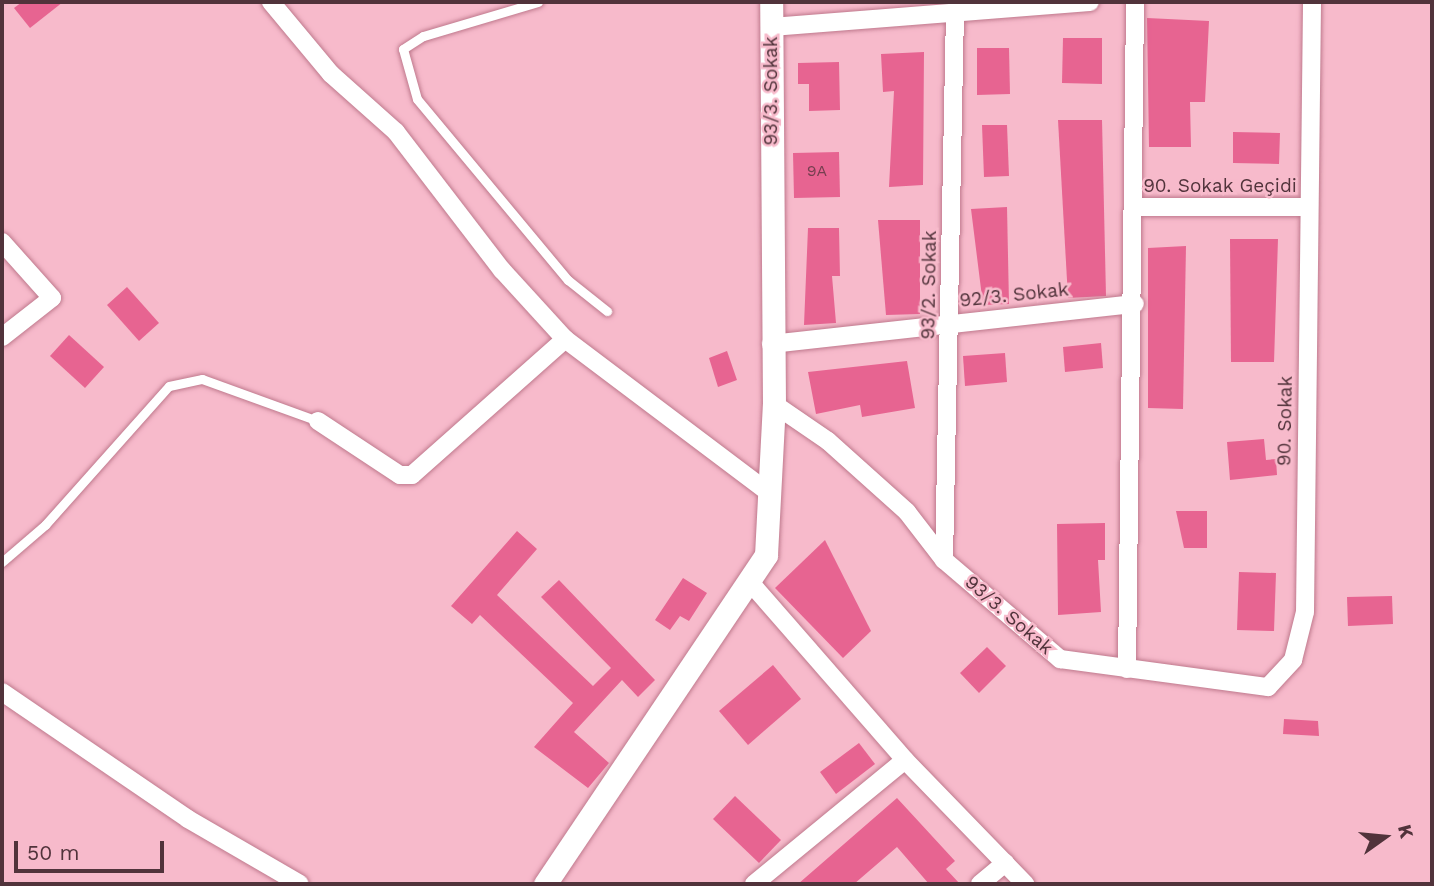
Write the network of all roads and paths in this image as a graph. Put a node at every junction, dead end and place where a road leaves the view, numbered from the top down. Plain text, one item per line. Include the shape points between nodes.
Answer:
1 (271, 2) edge
2 (537, 2) edge
3 (771, 2) edge
4 (1090, 2) edge
5 (1135, 2) edge
6 (1312, 2) edge
7 (955, 12) junction
8 (771, 27) junction
9 (1308, 207) junction
10 (1133, 208) junction
11 (2, 242) edge
12 (1135, 304) junction
13 (607, 311) dead end
14 (949, 323) junction
15 (2, 337) edge
16 (565, 339) junction
17 (771, 344) junction
18 (774, 404) junction
19 (318, 421) joint
20 (769, 493) junction
21 (944, 559) junction
22 (2, 562) edge
23 (749, 581) junction
24 (1127, 669) junction
25 (2, 692) edge
26 (905, 760) junction
27 (1005, 863) junction
28 (300, 884) edge
29 (545, 884) edge
30 (754, 884) edge
31 (979, 884) edge
32 (1025, 884) edge

1 - 16 street via 331,74 396,132 502,270
2 - 13 lane via 423,36 403,49 417,99 568,280
3 - 8 street, 93/3. Sokak
4 - 7 street
5 - 10 street
6 - 9 street, 90. Sokak
7 - 8 street
7 - 14 street, 93/2. Sokak
8 - 17 street, 93/3. Sokak
9 - 10 street, 90. Sokak Geçidi
9 - 24 street, 90. Sokak via 1305,612 1293,660 1268,687
10 - 12 street
11 - 15 street via 52,298
12 - 14 street, 92/3. Sokak
12 - 24 street
14 - 17 street, 92/3. Sokak
14 - 21 street, 93/2. Sokak
16 - 19 street via 412,475 400,475
16 - 20 street
17 - 18 street, 93/3. Sokak
18 - 20 street
18 - 21 street, 93/3. Sokak via 828,441 907,512
19 - 22 lane via 202,379 169,386 45,525
20 - 23 street via 766,555
21 - 24 street, 93/3. Sokak via 1060,659
23 - 26 street
23 - 29 street
25 - 28 street via 188,819
26 - 27 street
26 - 30 street
27 - 31 street
27 - 32 street

